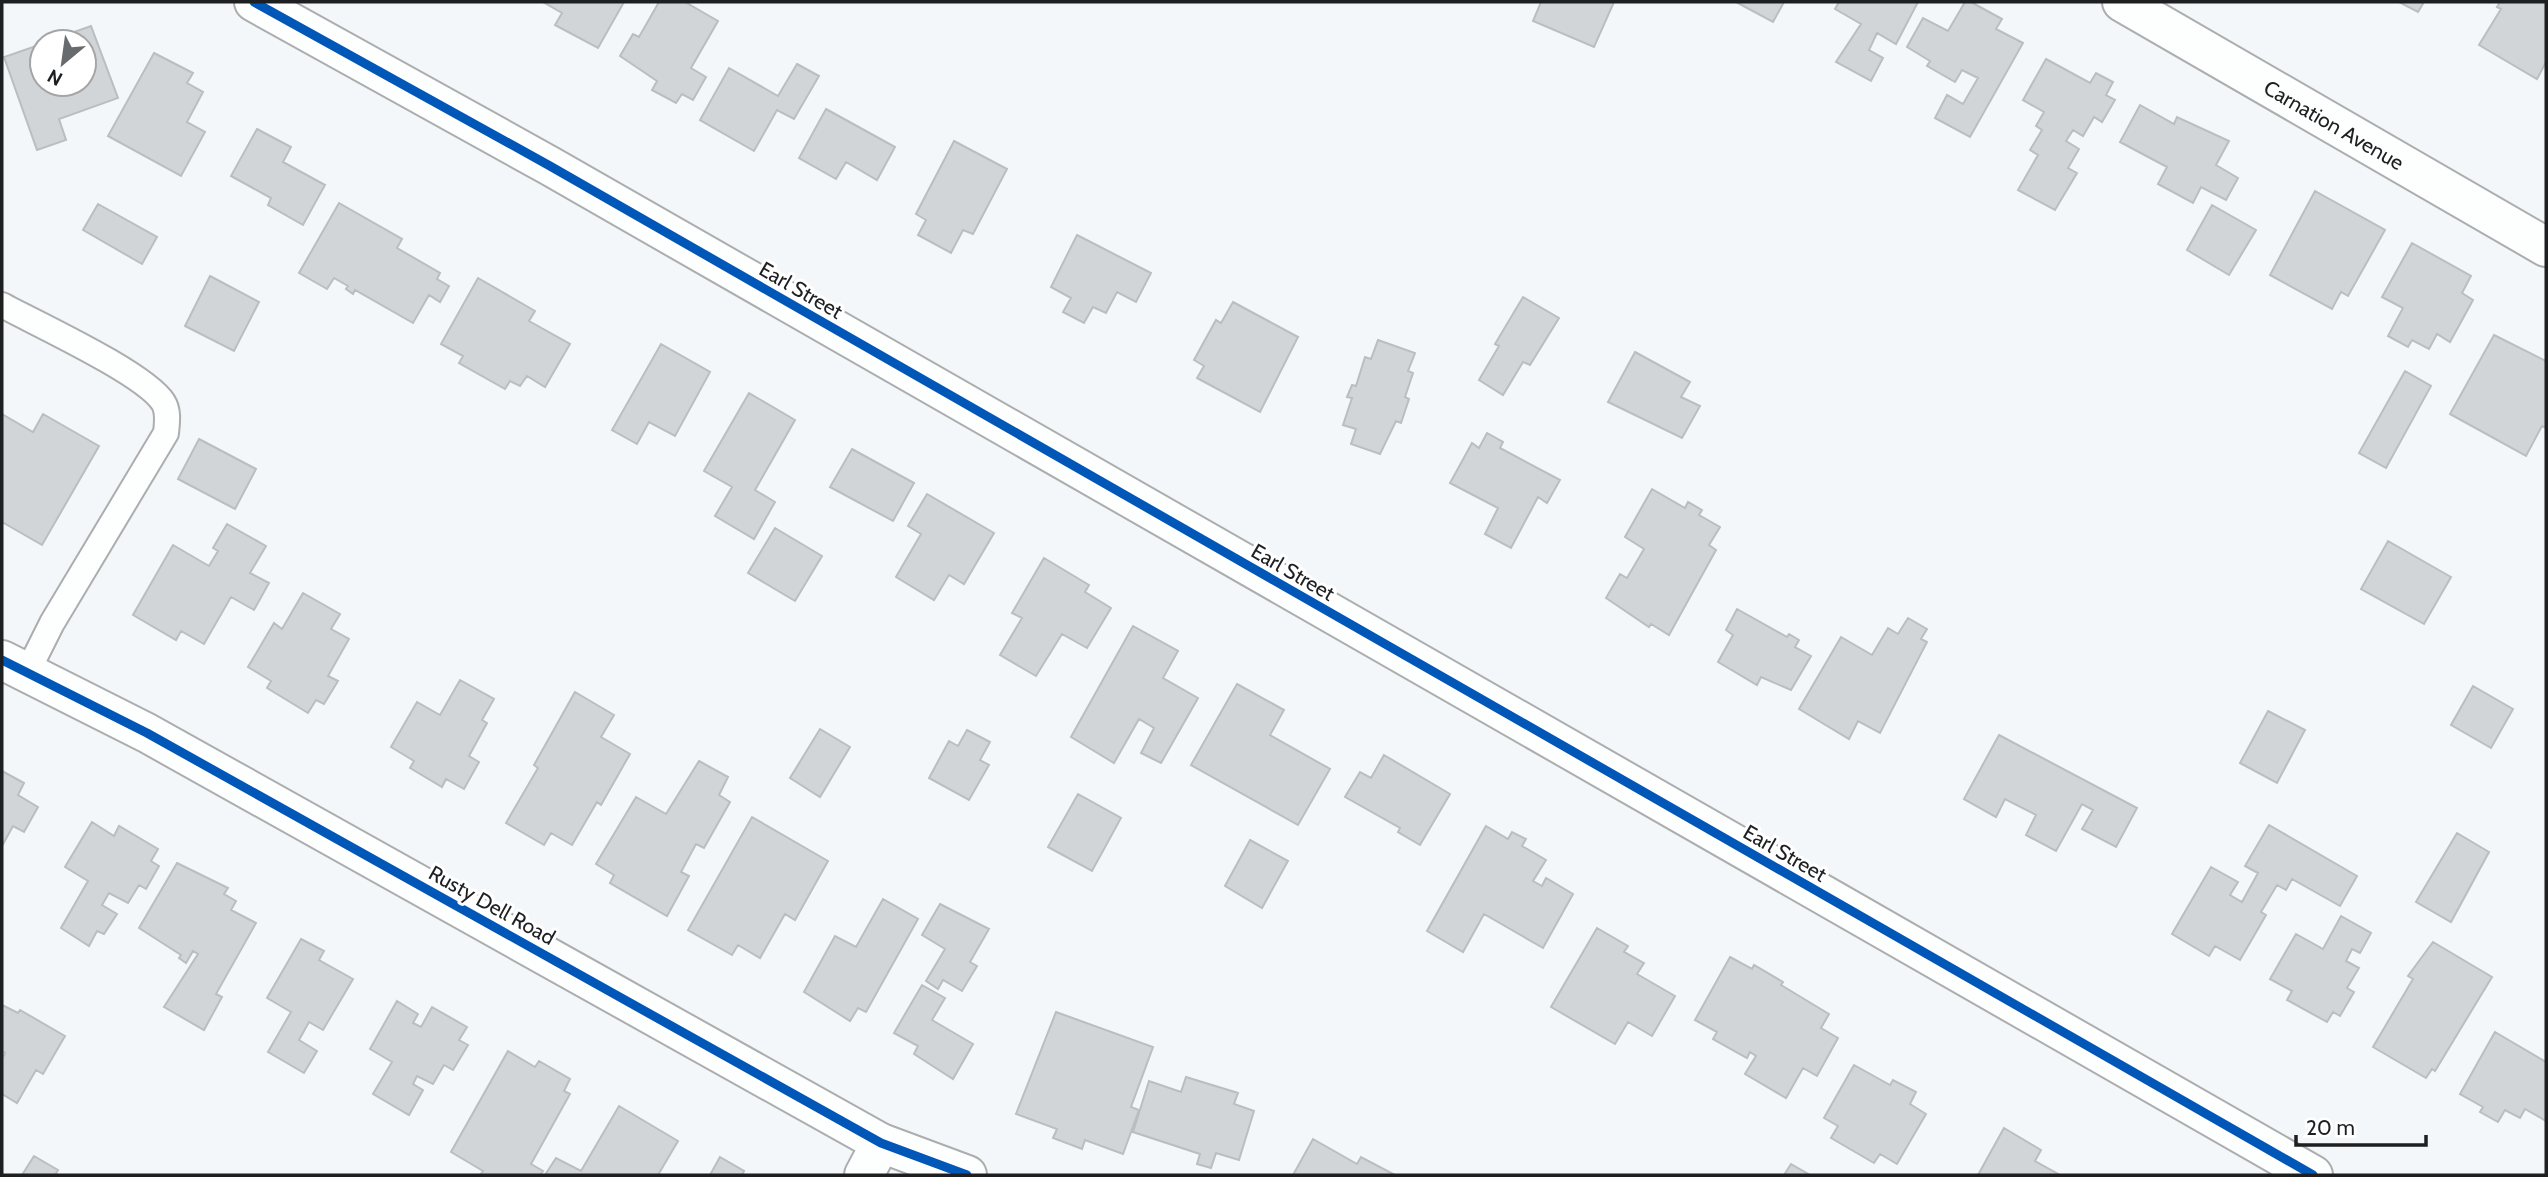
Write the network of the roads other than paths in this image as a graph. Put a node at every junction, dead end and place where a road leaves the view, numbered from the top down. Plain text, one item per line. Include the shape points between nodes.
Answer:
1 (254, 2) edge
2 (2123, 2) edge
3 (2546, 247) edge
4 (2, 305) edge
5 (14, 666) edge
6 (873, 1159) edge
7 (967, 1175) edge
8 (2313, 1175) edge

1 - 8 street, Earl Street via 550,166
2 - 3 street, Carnation Avenue
4 - 5 lane via 140,380 164,402 168,416 166,433 52,623
5 - 6 street, Rusty Dell Road via 147,733
6 - 7 street, Rusty Dell Road

